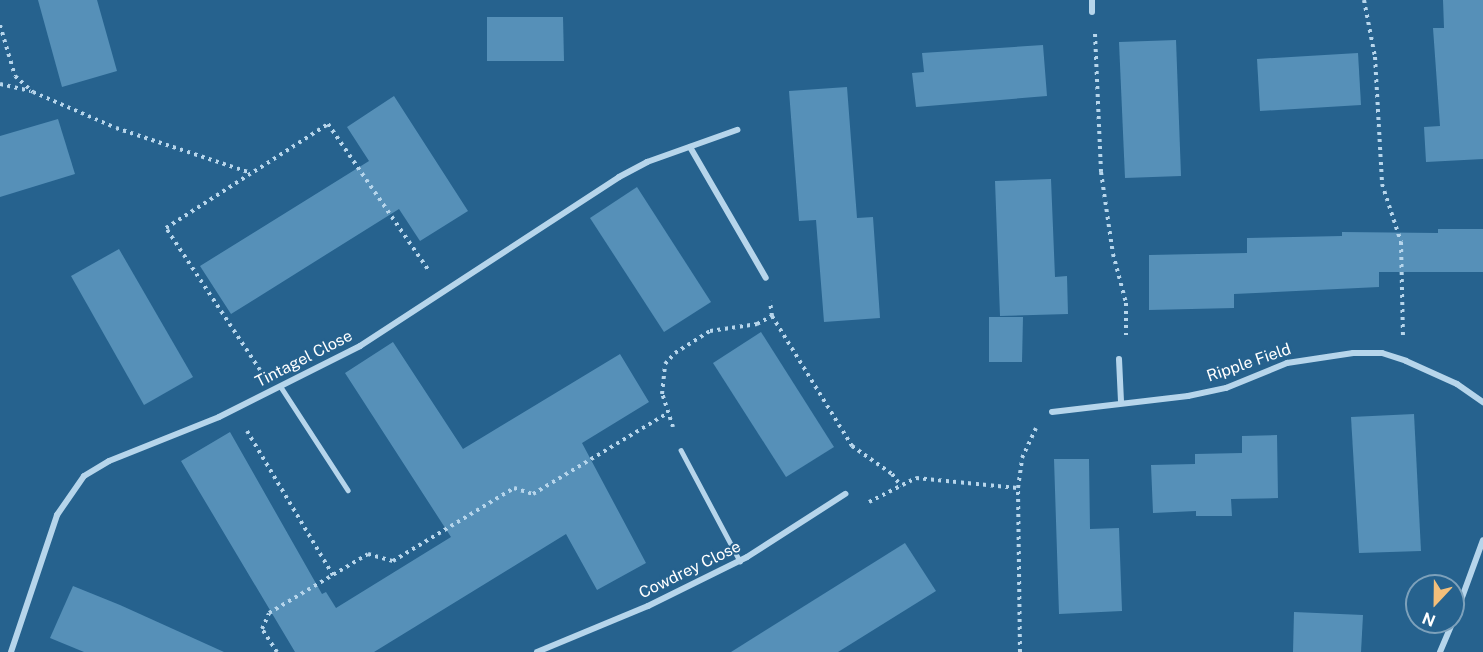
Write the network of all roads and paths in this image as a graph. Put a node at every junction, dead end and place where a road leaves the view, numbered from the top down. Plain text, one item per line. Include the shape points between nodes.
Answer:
1 (1092, 0) edge
2 (1364, 0) edge
3 (1092, 12) joint
4 (0, 25) edge
5 (0, 84) edge
6 (33, 92) junction
7 (737, 130) dead end
8 (690, 147) junction
9 (252, 173) junction
10 (766, 278) joint
11 (445, 293) junction
12 (772, 316) junction
13 (1119, 359) joint
14 (1406, 361) junction
15 (281, 387) junction
16 (274, 390) junction
17 (1121, 402) junction
18 (1483, 402) edge
19 (235, 409) junction
20 (1052, 412) joint
21 (668, 413) junction
22 (681, 450) joint
23 (901, 486) junction
24 (1018, 488) junction
25 (348, 490) dead end
26 (845, 494) joint
27 (1483, 540) edge
28 (740, 561) junction
29 (333, 575) junction
30 (1465, 589) edge
31 (1448, 634) edge
32 (11, 652) edge
33 (277, 652) edge
34 (537, 652) edge
35 (1020, 652) edge
36 (1440, 652) edge

1 - 3 street
2 - 14 path via 1375,57 1382,184 1401,242 1404,287 1400,302
3 - 13 path via 1101,172 1128,324
4 - 6 path via 15,76
5 - 6 path
6 - 9 path via 116,128
7 - 8 street, Tintagel Close
8 - 10 street
8 - 11 street, Tintagel Close via 620,177
9 - 11 path via 328,124
9 - 16 path via 166,228
10 - 12 path
11 - 15 street, Tintagel Close via 360,346
12 - 21 path via 757,324 710,331 675,353 660,376
12 - 23 path via 852,446 892,474
13 - 17 street
14 - 17 street, Ripple Field via 1382,353 1320,355 1287,363 1226,388
14 - 18 street, Ripple Field via 1457,384
15 - 16 street, Tintagel Close
15 - 25 lane
16 - 19 street, Tintagel Close
17 - 20 street, Ripple Field
19 - 29 path
19 - 32 street, Tintagel Close via 109,461 84,476 57,515
20 - 24 path via 1026,447
21 - 22 path
21 - 29 path via 532,494 514,488 393,561 368,554
22 - 28 lane
23 - 24 path via 916,478 938,477
23 - 26 path via 870,503
24 - 35 path
26 - 28 street, Cowdrey Close
27 - 30 street
28 - 34 street, Cowdrey Close via 648,606
29 - 33 path via 269,613 262,629
31 - 36 street

